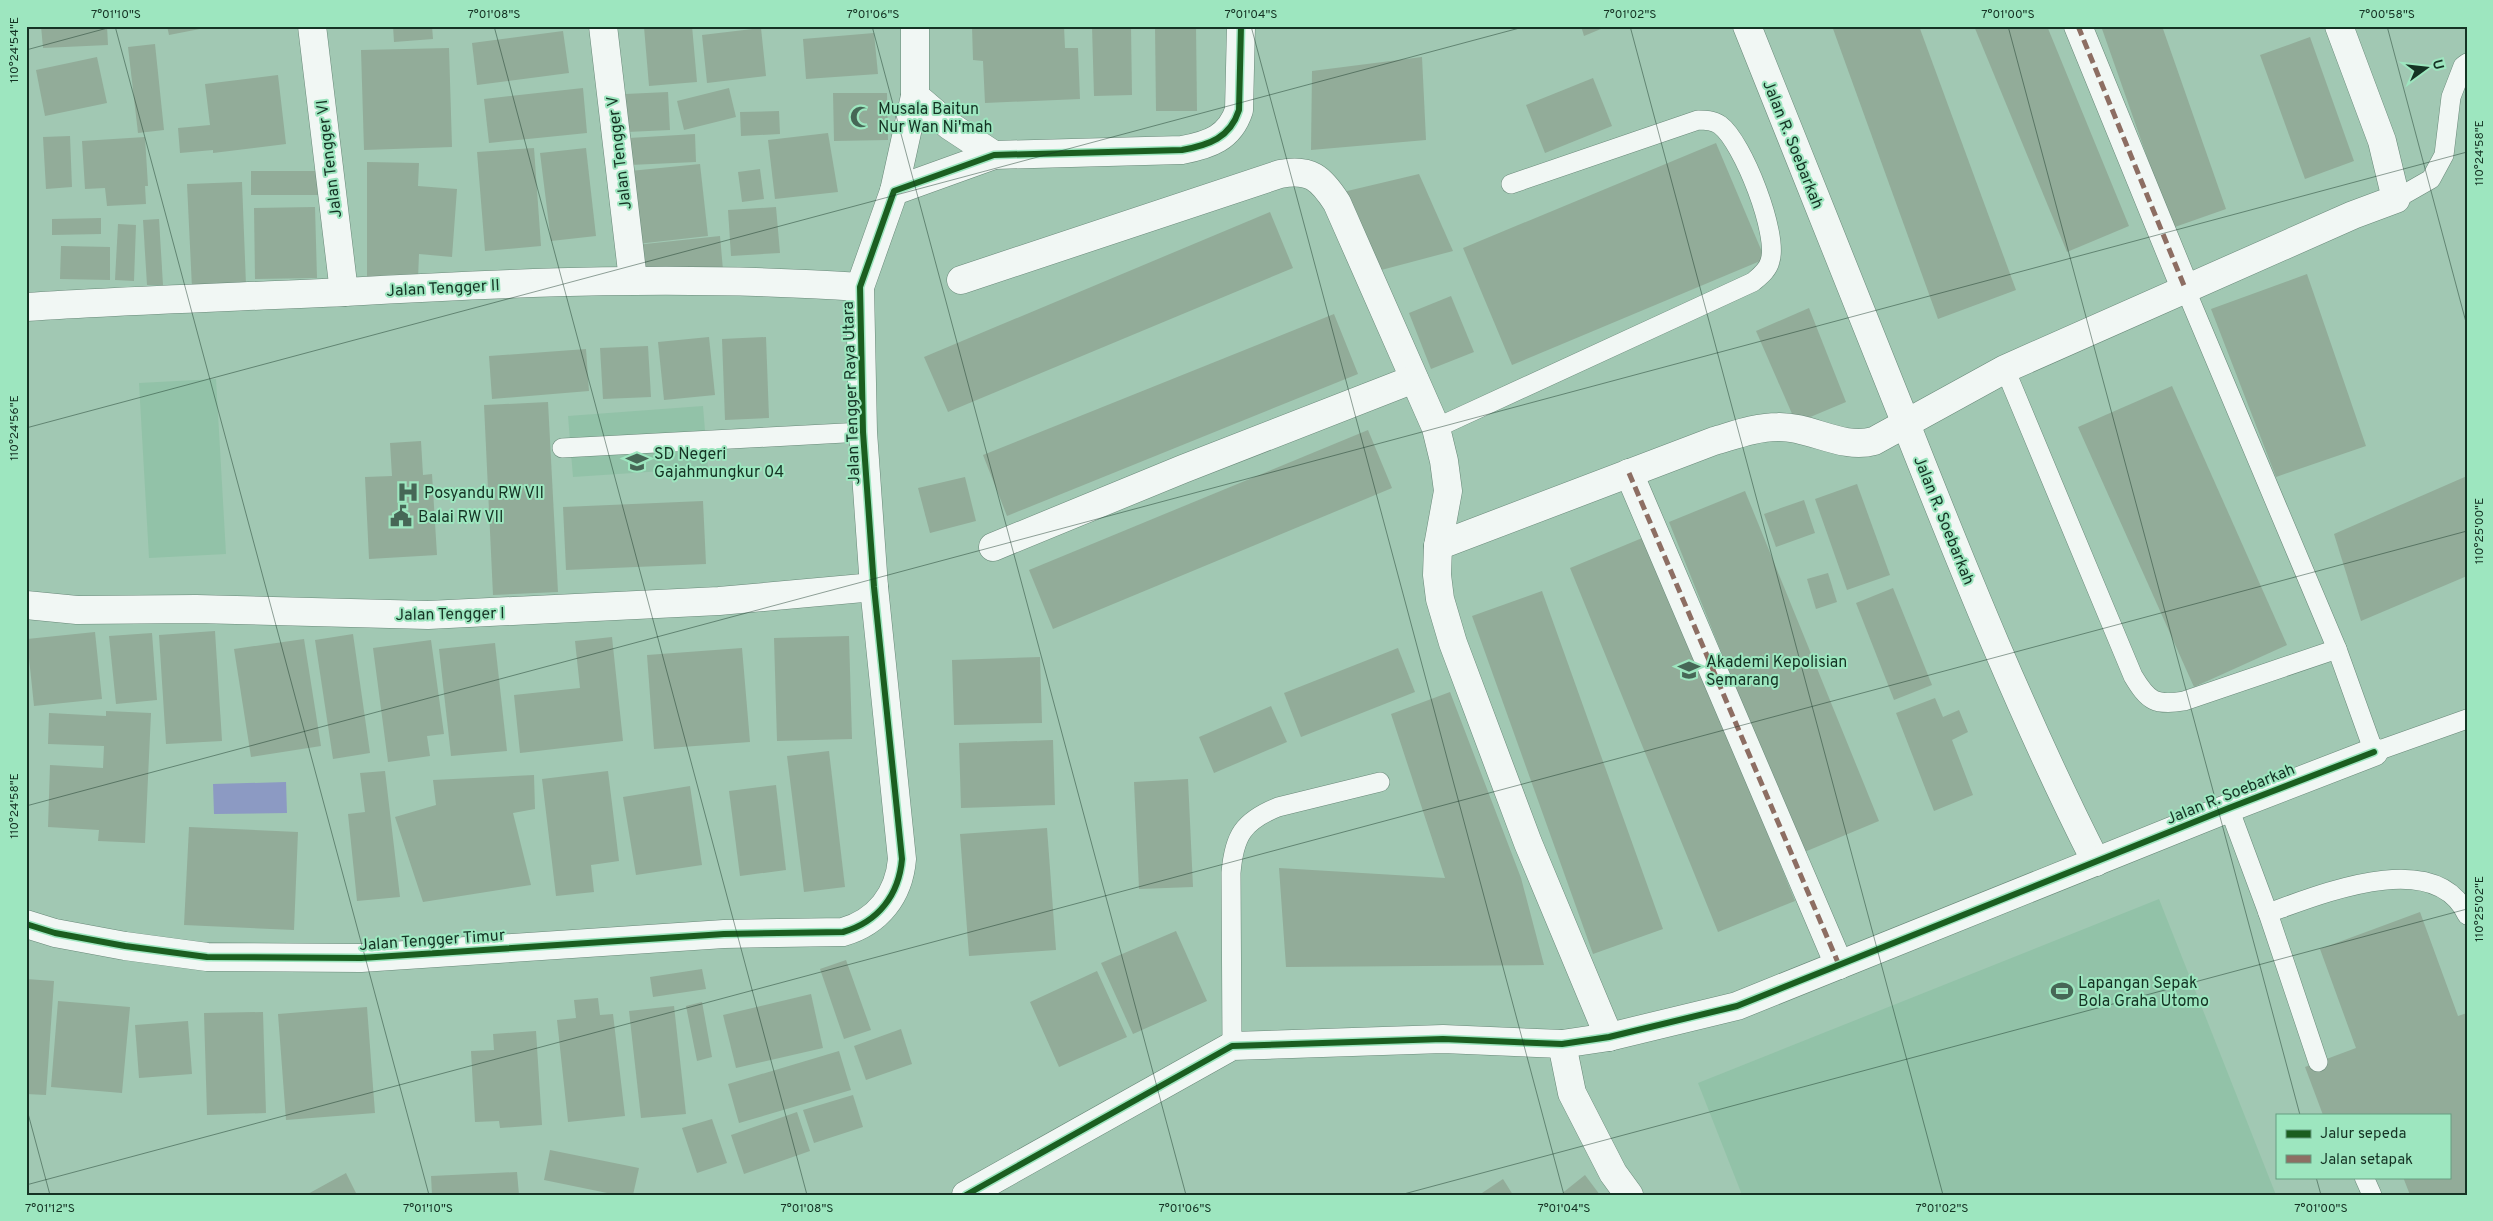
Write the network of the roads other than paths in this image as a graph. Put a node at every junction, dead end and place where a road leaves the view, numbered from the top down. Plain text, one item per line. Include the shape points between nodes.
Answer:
1 (312, 26) edge
2 (603, 26) edge
3 (915, 26) edge
4 (1241, 26) edge
5 (1747, 26) edge
6 (2078, 26) edge
7 (2339, 26) edge
8 (2467, 63) edge
9 (914, 96) junction
10 (994, 155) junction
11 (1511, 184) dead end
12 (894, 191) junction
13 (2396, 199) junction
14 (633, 280) junction
15 (960, 280) dead end
16 (860, 287) junction
17 (2185, 288) junction
18 (344, 292) junction
19 (26, 307) edge
20 (2006, 369) junction
21 (1414, 379) junction
22 (1906, 423) junction
23 (1436, 428) junction
24 (864, 432) junction
25 (562, 448) dead end
26 (1629, 473) junction
27 (1438, 546) junction
28 (993, 547) dead end
29 (874, 587) junction
30 (26, 605) edge
31 (2337, 649) junction
32 (2467, 719) edge
33 (2374, 752) junction
34 (1380, 782) dead end
35 (2229, 808) junction
36 (2096, 862) junction
37 (2268, 913) junction
38 (2467, 915) edge
39 (26, 924) edge
40 (843, 932) joint
41 (1839, 965) junction
42 (1609, 1037) junction
43 (1562, 1044) junction
44 (1232, 1046) junction
45 (2318, 1062) dead end
46 (2364, 1178) edge
47 (966, 1195) edge
48 (1629, 1195) edge
49 (2372, 1195) edge

1 - 18 street, Jalan Tengger VI
2 - 14 street, Jalan Tengger V
3 - 9 street, Jalan Tengger Raya Utara
4 - 10 street via 1239,110 1235,122 1218,139 1182,150
5 - 22 street, Jalan R. Soebarkah
6 - 17 street
7 - 13 street via 2382,141
8 - 13 lane via 2451,97 2444,155 2431,179
9 - 10 street via 950,126
9 - 12 street, Jalan Tengger Raya Utara
10 - 12 street
11 - 23 lane via 1698,120 1708,120 1719,125 1729,136 1746,168 1769,230 1770,261 1766,270 1753,282
12 - 16 street, Jalan Tengger Raya Utara
13 - 17 street
14 - 16 street, Jalan Tengger II via 786,282
14 - 18 street, Jalan Tengger II
15 - 21 street via 1280,174 1303,172 1320,181 1337,203
16 - 24 street, Jalan Tengger Raya Utara
17 - 20 street
17 - 31 lane
18 - 19 street, Jalan Tengger II
20 - 22 street
20 - 31 lane via 2133,676 2148,697 2164,704 2184,701
21 - 23 street
21 - 28 street
22 - 26 street via 1874,441 1859,444 1779,426 1757,429 1714,441
22 - 36 street, Jalan R. Soebarkah via 2006,667
23 - 27 street via 1448,479
24 - 25 lane
24 - 29 street, Jalan Tengger Raya Utara
26 - 27 street
26 - 41 street
27 - 42 street via 1440,599 1453,643 1528,843
29 - 30 street, Jalan Tengger I via 719,601 428,615 205,609 77,610
29 - 40 street, Jalan Tengger Raya Utara via 902,860 901,878 894,895 883,908 862,925
31 - 33 lane
32 - 33 lane, Jalan R. Soebarkah
33 - 35 street, Jalan R. Soebarkah
34 - 44 lane via 1278,807 1247,824 1239,835 1231,873
35 - 36 street, Jalan R. Soebarkah
35 - 37 lane
36 - 41 street
37 - 38 lane via 2362,884 2412,879 2432,883 2447,891
37 - 45 lane
39 - 40 street, Jalan Tengger Timur via 125,946 207,958 361,958 714,934
41 - 42 street via 1737,1006
42 - 43 street
43 - 44 street via 1443,1040
43 - 48 street via 1572,1093 1613,1173
44 - 47 street
46 - 49 lane

